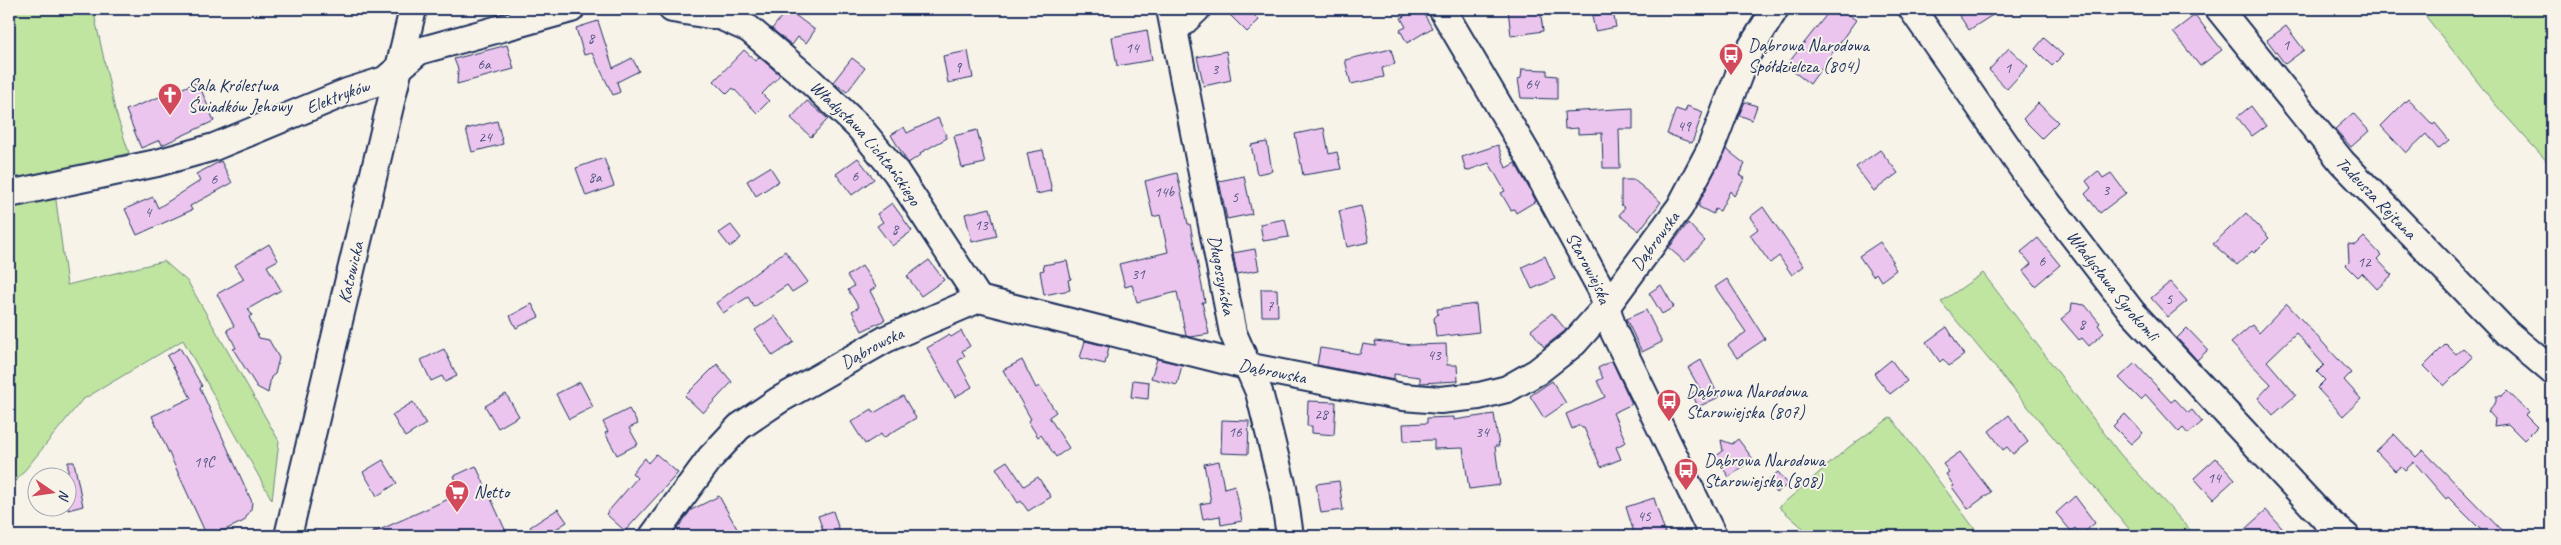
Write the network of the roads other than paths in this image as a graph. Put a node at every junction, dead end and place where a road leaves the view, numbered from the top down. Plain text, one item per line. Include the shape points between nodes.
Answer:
1 (413, 9) edge
2 (571, 9) edge
3 (672, 9) edge
4 (1197, 9) edge
5 (1442, 9) edge
6 (1775, 9) edge
7 (1912, 9) edge
8 (2220, 9) edge
9 (1172, 19) edge
10 (399, 68) junction
11 (9, 194) edge
12 (979, 299) junction
13 (1606, 307) junction
14 (1246, 366) junction
15 (2552, 371) edge
16 (288, 536) edge
17 (653, 536) edge
18 (1290, 536) edge
19 (1713, 536) edge
20 (2346, 536) edge

1 - 10 street, Katowicka
2 - 10 street, Elektryków via 419,51
3 - 12 street, Władysława Lichtańskiego via 722,17 749,29 860,127 896,172
4 - 9 street
5 - 13 street, Starowiejska via 1528,155 1601,289
6 - 13 street, Dąbrowska via 1746,56 1710,150 1680,207
7 - 20 street, Władysława Syrokomli via 2031,181 2132,312 2306,498
8 - 15 street, Tadeusza Rejtana via 2342,162 2507,333
9 - 14 street, Długoszyńska via 1232,333
10 - 11 street, Elektryków via 386,80 348,92 214,148
10 - 16 street, Katowicka
12 - 14 street, Dąbrowska
12 - 17 street, Dąbrowska via 886,339 779,400 739,428 711,457
13 - 14 street, Dąbrowska via 1574,343 1537,372 1507,389 1479,396 1440,400 1403,397
13 - 19 street, Starowiejska via 1614,332
14 - 18 street, Długoszyńska via 1261,402 1283,488

